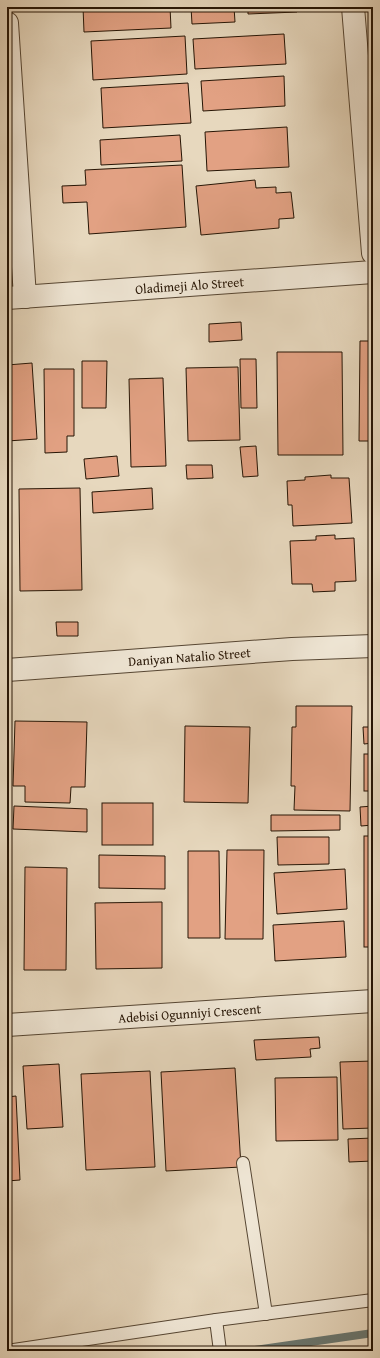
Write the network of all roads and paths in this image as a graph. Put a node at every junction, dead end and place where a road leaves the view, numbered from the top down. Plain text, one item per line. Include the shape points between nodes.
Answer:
1 (353, 7) edge
2 (7, 23) edge
3 (373, 253) edge
4 (373, 272) edge
5 (16, 298) edge
6 (373, 646) edge
7 (7, 670) edge
8 (373, 1001) edge
9 (7, 1025) edge
10 (243, 1163) dead end
11 (373, 1300) edge
12 (266, 1314) junction
13 (216, 1320) junction
14 (7, 1351) edge
15 (220, 1351) edge

1 - 3 street
2 - 5 street
4 - 5 street, Oladimeji Alo Street
6 - 7 street, Daniyan Natalio Street via 292,649
8 - 9 street, Adebisi Ogunniyi Crescent
10 - 12 lane
11 - 12 lane
12 - 13 lane
13 - 14 lane
13 - 15 lane

